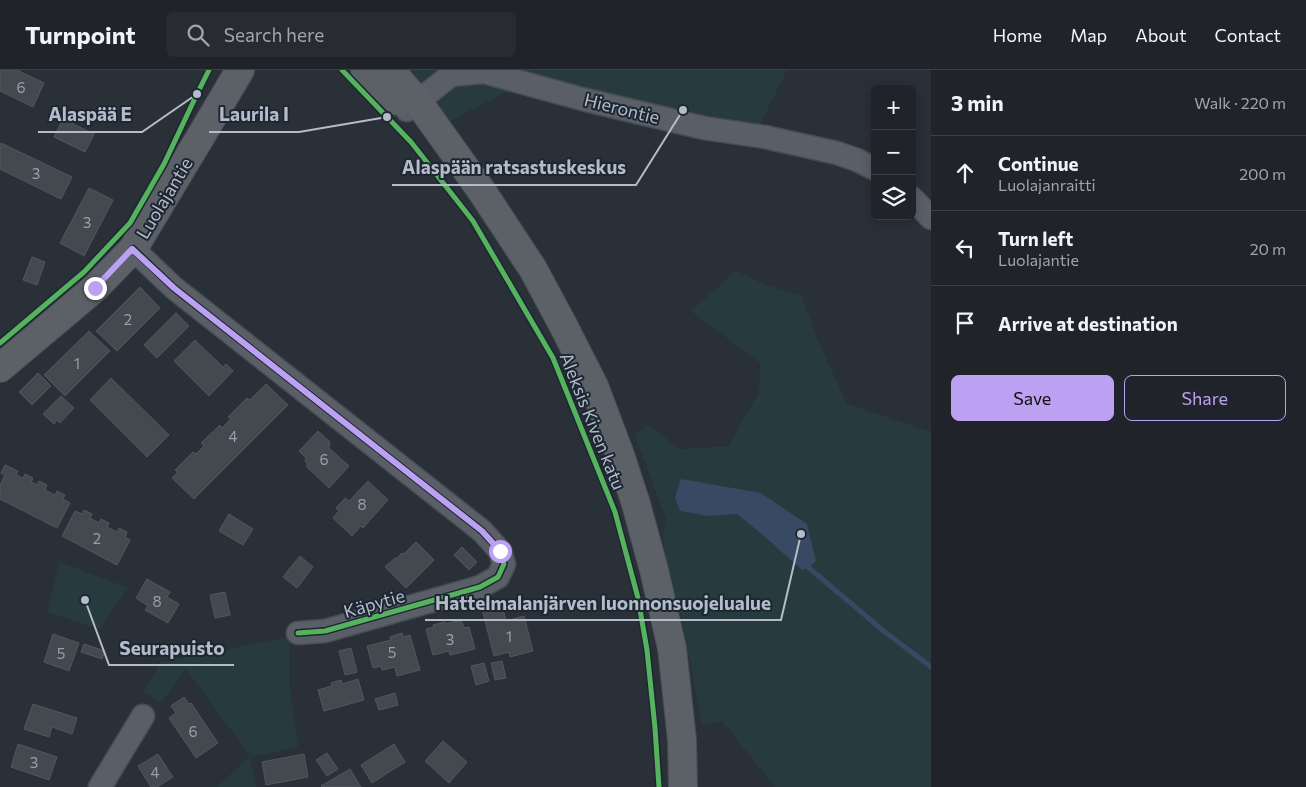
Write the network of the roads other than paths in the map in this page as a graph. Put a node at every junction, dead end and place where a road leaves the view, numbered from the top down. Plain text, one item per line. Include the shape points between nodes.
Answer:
1 (240, 70) edge
2 (365, 70) edge
3 (390, 70) edge
4 (412, 106) junction
5 (871, 167) edge
6 (916, 202) edge
7 (931, 218) edge
8 (132, 249) junction
9 (0, 368) edge
10 (298, 633) dead end
11 (143, 716) dead end
12 (100, 787) edge
13 (683, 787) edge

1 - 8 main road, Luolajantie
2 - 4 main road, Aleksis Kiven katu
3 - 4 main road, Aleksis Kiven katu
4 - 5 street, Hierontie via 451,75 484,72 704,128 766,137 837,153
4 - 13 main road, Aleksis Kiven katu via 481,190 533,270 594,386 636,504 672,648 682,740
6 - 7 street
8 - 9 main road, Luolajantie via 95,288
8 - 10 street, Käpytie via 174,288 482,531 500,551 504,564 498,577 480,588 325,631
11 - 12 street

